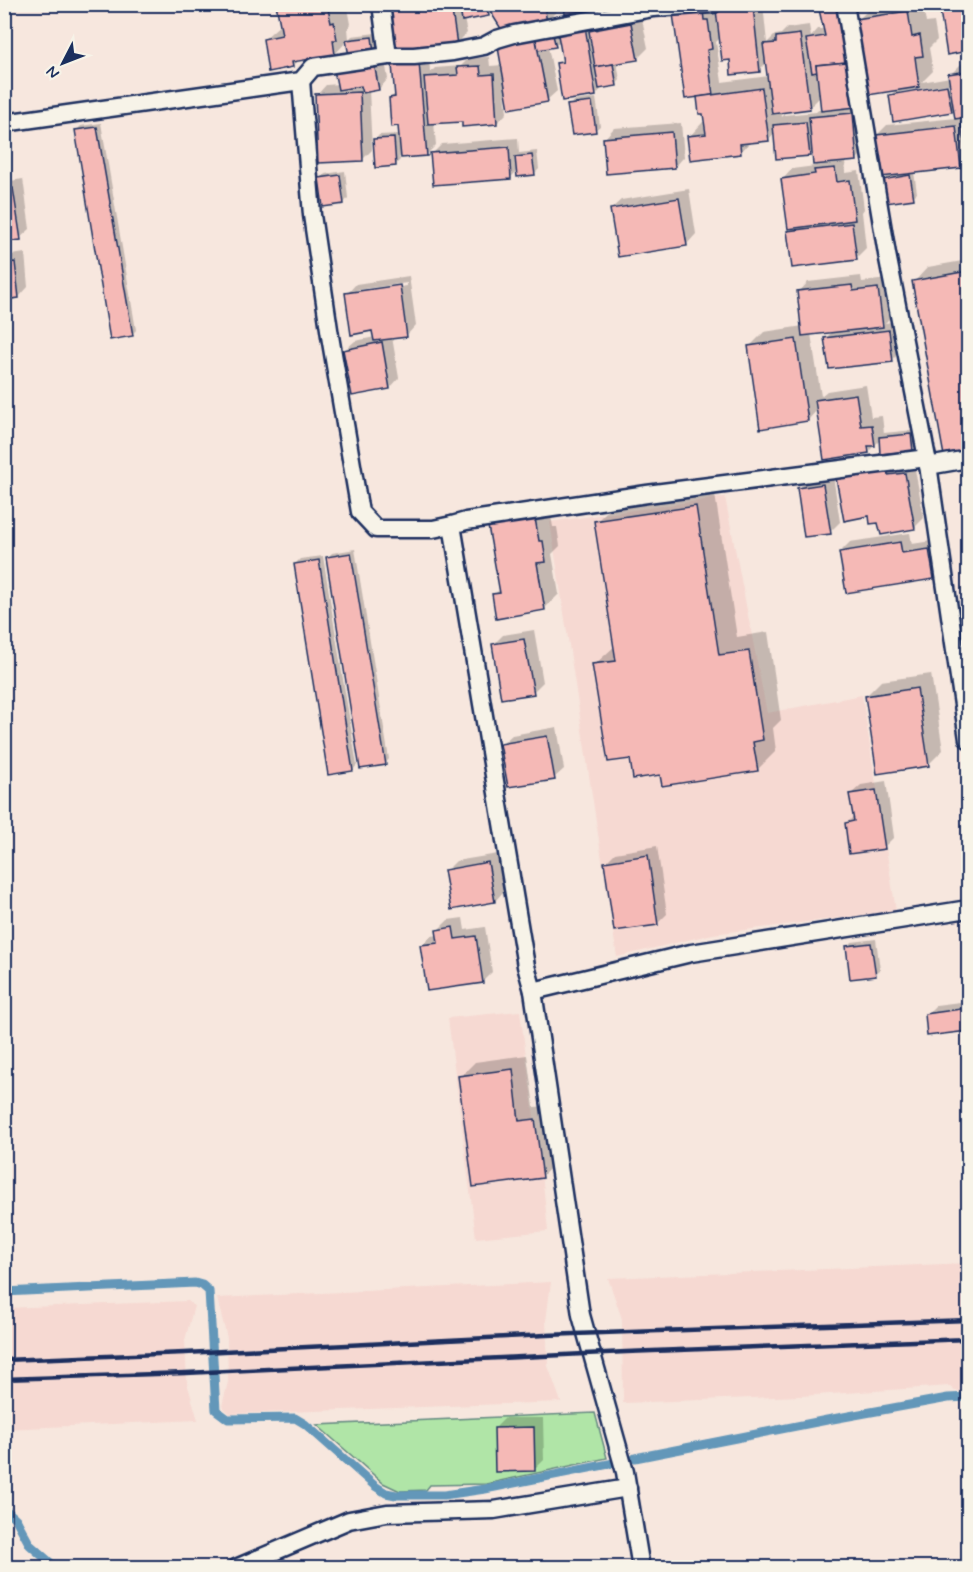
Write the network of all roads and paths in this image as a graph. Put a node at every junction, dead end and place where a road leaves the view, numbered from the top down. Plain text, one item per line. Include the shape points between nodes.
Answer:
1 (381, 4) edge
2 (713, 4) edge
3 (845, 4) edge
4 (644, 7) edge
5 (388, 56) junction
6 (301, 81) junction
7 (4, 123) edge
8 (969, 459) edge
9 (928, 462) junction
10 (452, 525) junction
11 (969, 739) edge
12 (969, 909) edge
13 (533, 991) junction
14 (628, 1488) junction
15 (236, 1568) edge
16 (641, 1568) edge

1 - 5 lane
2 - 4 lane
3 - 9 lane via 887,254
4 - 5 lane via 514,34 484,46
5 - 6 lane via 313,67
6 - 7 lane
6 - 10 lane via 312,215 360,512 376,529
8 - 9 lane
9 - 10 lane via 646,494
9 - 11 lane
10 - 13 lane
12 - 13 lane via 691,953
13 - 14 lane via 581,1315
14 - 15 lane via 494,1510 387,1513 349,1520
14 - 16 lane

